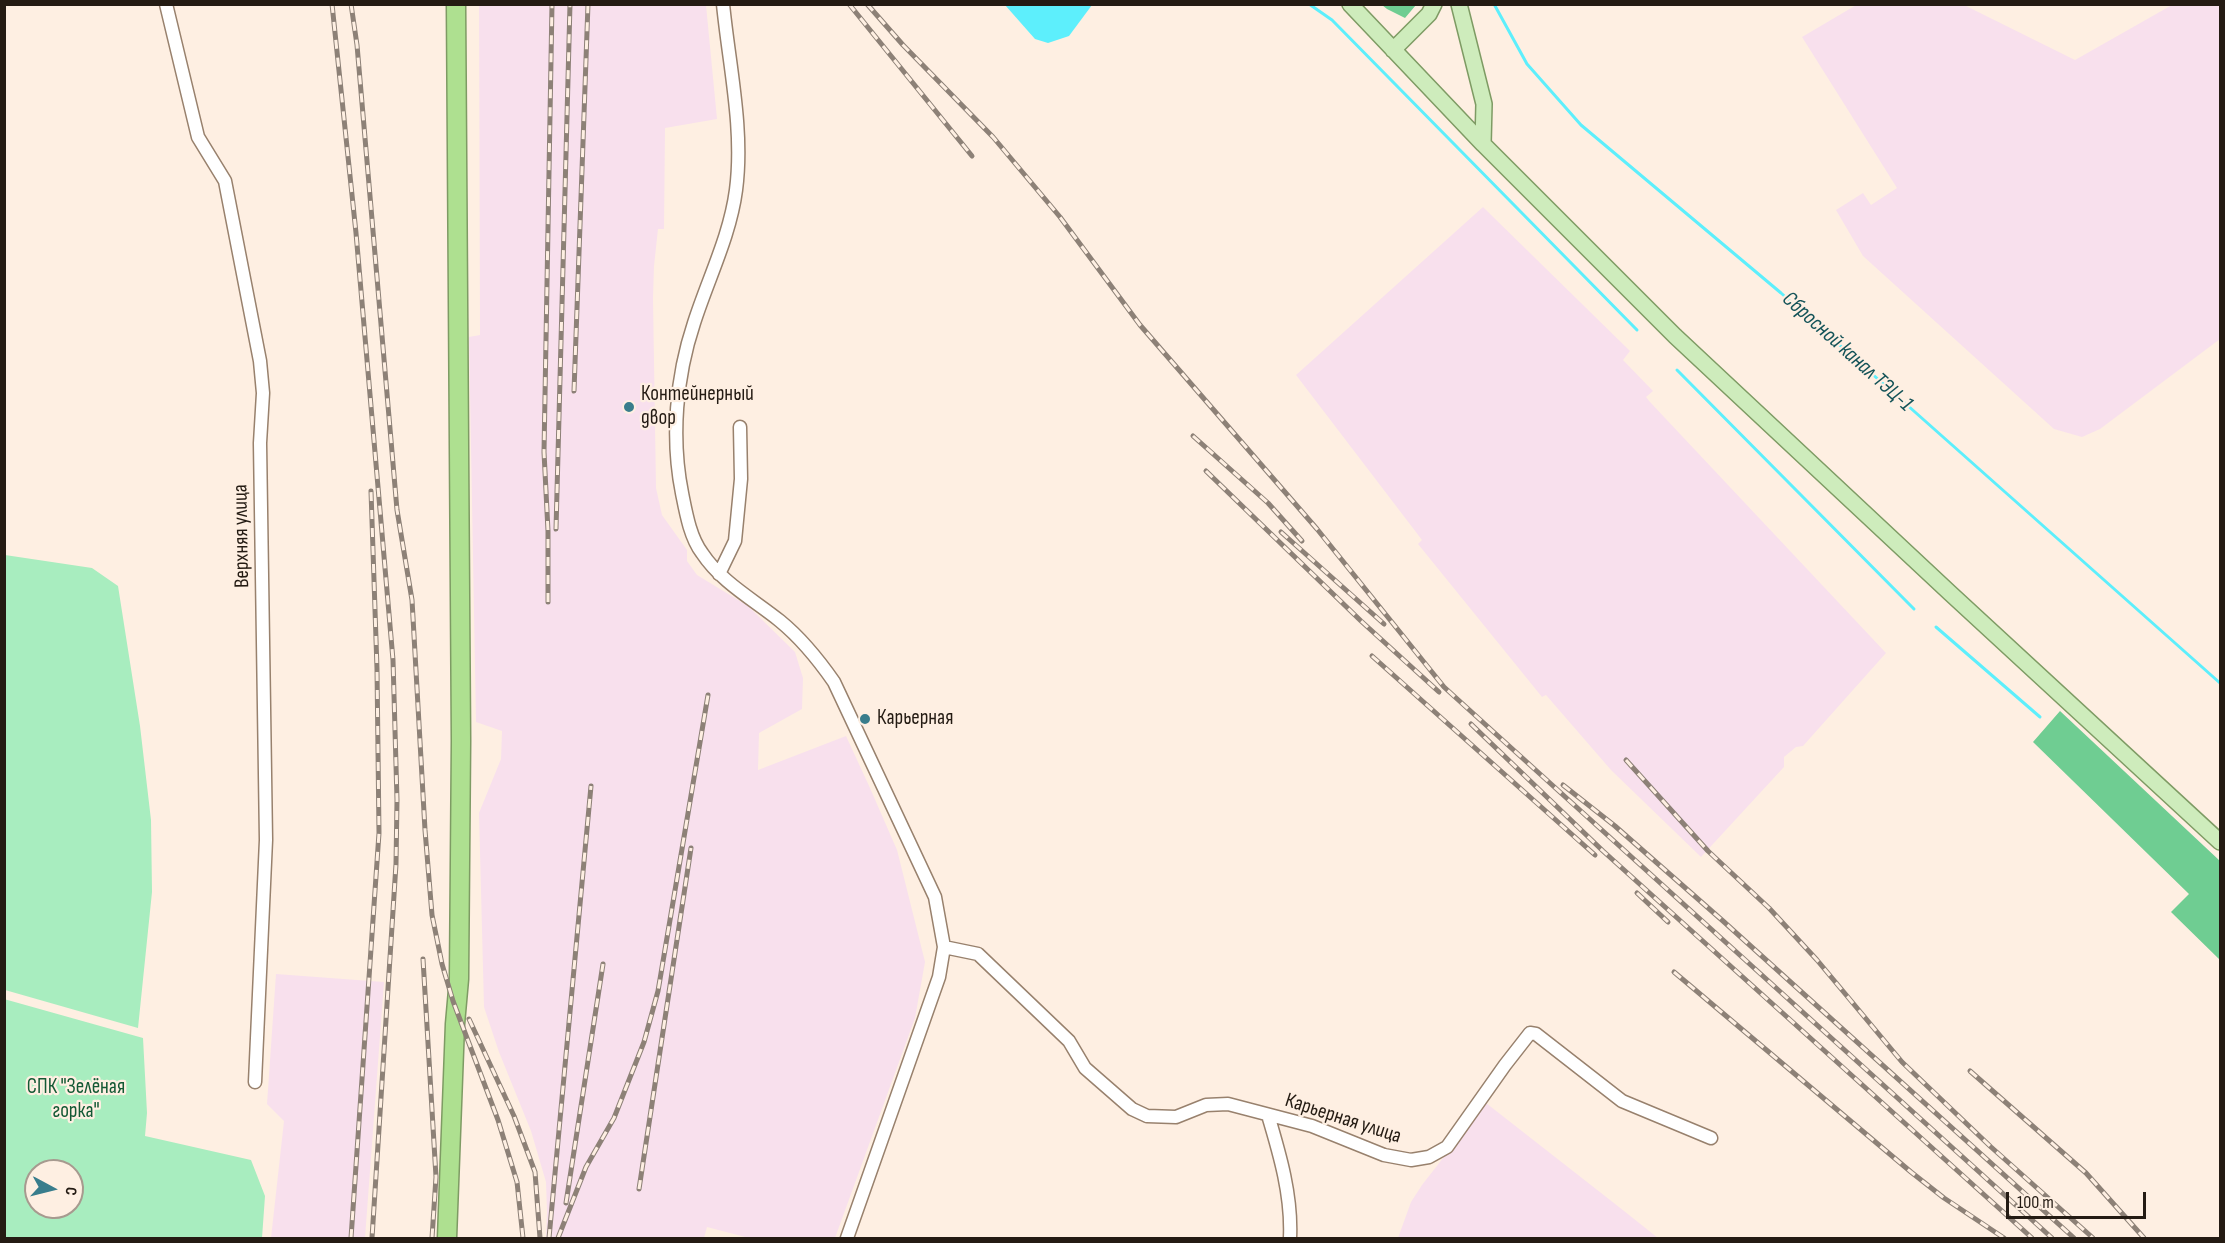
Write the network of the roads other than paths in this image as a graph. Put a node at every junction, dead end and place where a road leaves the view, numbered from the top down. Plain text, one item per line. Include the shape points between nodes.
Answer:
1 (166, 4) edge
2 (456, 4) edge
3 (723, 4) edge
4 (1350, 4) edge
5 (1434, 4) edge
6 (1459, 4) edge
7 (1393, 50) junction
8 (1483, 144) junction
9 (740, 427) dead end
10 (719, 574) junction
11 (2220, 842) edge
12 (944, 947) junction
13 (255, 1082) dead end
14 (1268, 1115) junction
15 (1711, 1138) dead end
16 (447, 1239) edge
17 (847, 1239) edge
18 (1290, 1239) edge

1 - 13 street, Верхняя улица via 198,137 225,181 263,393 266,840
2 - 16 highway via 459,979
3 - 10 street via 738,169 726,231 682,370 677,456 686,514 701,553
4 - 7 main road
5 - 7 main road
6 - 8 main road via 1484,104
7 - 8 main road
8 - 11 main road via 1684,344
9 - 10 street via 741,479 735,541
10 - 12 street via 813,651 834,682 935,897
12 - 14 street, Карьерная улица via 978,954 1069,1041 1085,1068 1132,1109 1147,1116 1176,1118 1206,1105 1222,1103
12 - 17 street via 939,977
14 - 15 street, Карьерная улица via 1312,1126 1384,1155 1411,1160 1429,1157 1447,1147 1530,1033 1622,1101
14 - 18 street via 1282,1160

